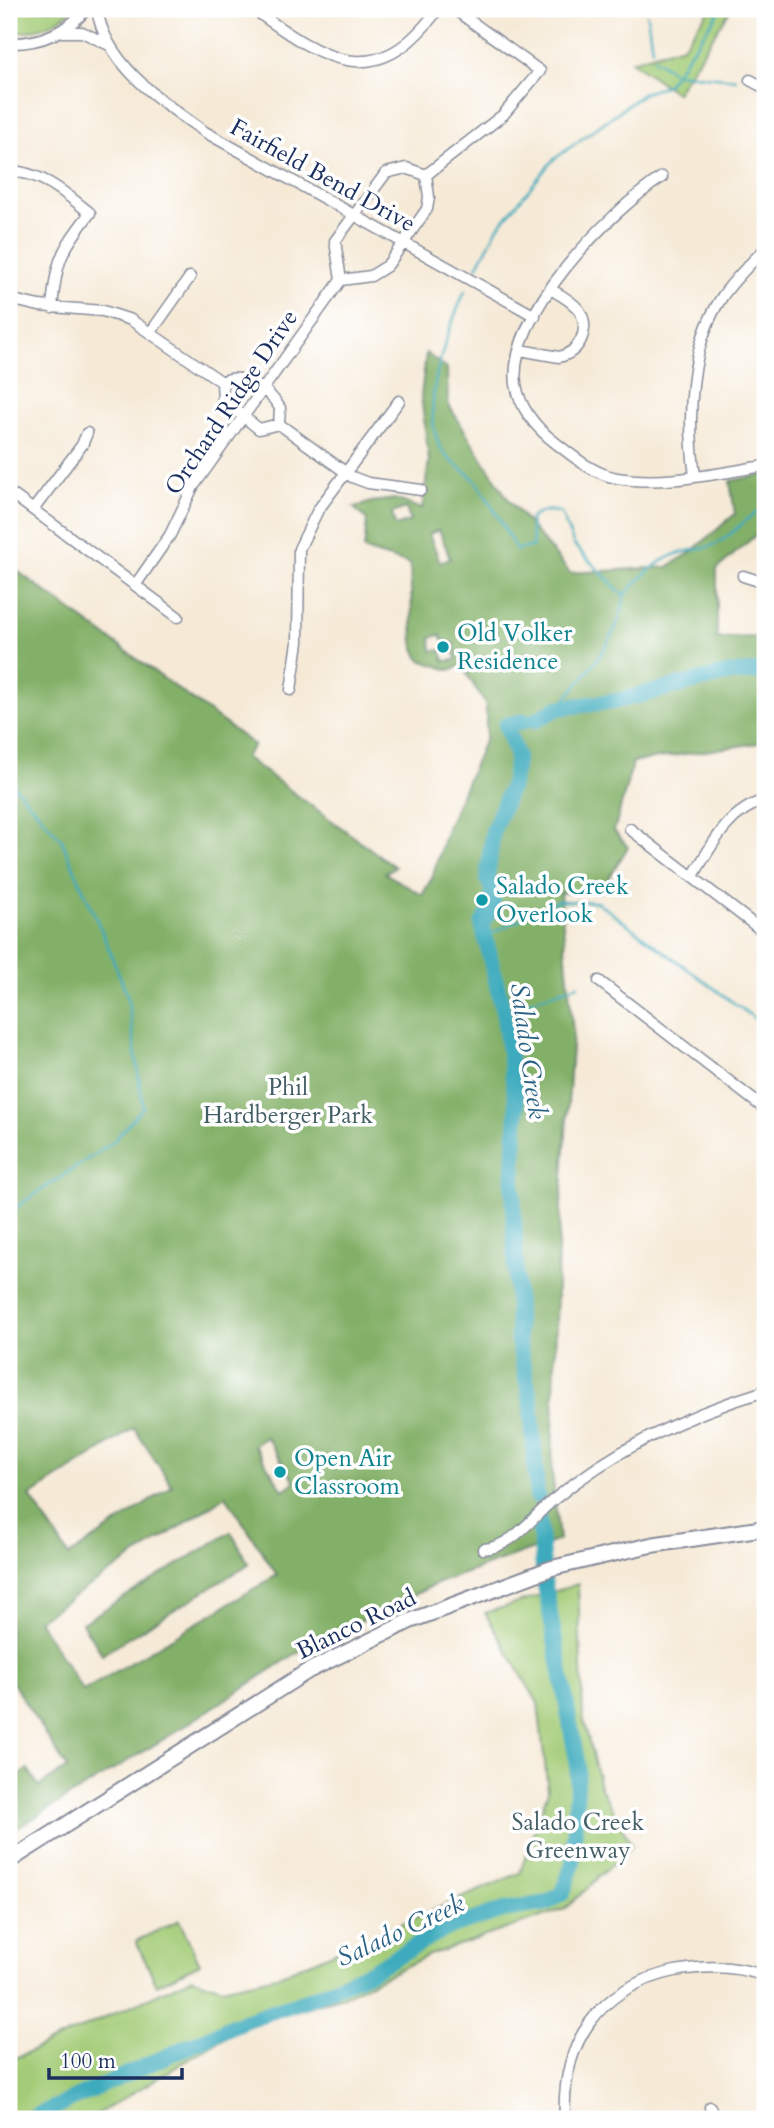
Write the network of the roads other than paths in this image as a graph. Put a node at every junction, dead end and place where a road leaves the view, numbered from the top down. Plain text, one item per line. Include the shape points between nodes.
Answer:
1 (87, 9) edge
2 (97, 9) edge
3 (253, 9) edge
4 (438, 9) edge
5 (454, 9) edge
6 (58, 32) junction
7 (9, 43) edge
8 (109, 45) junction
9 (750, 80) dead end
10 (765, 88) edge
11 (9, 171) edge
12 (426, 176) junction
13 (662, 177) dead end
14 (354, 216) junction
15 (402, 243) junction
16 (765, 249) edge
17 (190, 277) dead end
18 (341, 280) junction
19 (552, 290) junction
20 (9, 299) edge
21 (52, 308) junction
22 (535, 316) junction
23 (151, 332) junction
24 (520, 349) junction
25 (222, 382) junction
26 (262, 390) junction
27 (399, 401) dead end
28 (242, 418) junction
29 (279, 424) junction
30 (87, 433) dead end
31 (765, 466) edge
32 (344, 472) junction
33 (695, 476) junction
34 (421, 490) dead end
35 (9, 492) edge
36 (33, 510) junction
37 (743, 576) dead end
38 (765, 583) edge
39 (136, 584) junction
40 (178, 617) dead end
41 (291, 690) dead end
42 (765, 800) edge
43 (630, 829) dead end
44 (693, 876) junction
45 (765, 933) edge
46 (599, 981) dead end
47 (765, 1109) edge
48 (765, 1391) edge
49 (765, 1528) edge
50 (483, 1549) dead end
51 (9, 1861) edge
52 (765, 1976) edge
53 (710, 2107) dead end
54 (565, 2119) edge
55 (714, 2119) edge

1 - 6 street, Fairfield Bend Drive
2 - 8 street, Fairfield Bend Drive
3 - 4 street via 317,53 354,60 400,48
5 - 12 street via 540,71 503,115
6 - 7 street, Fairfield Bend Drive via 40,40
6 - 8 street, Fairfield Bend Drive via 82,32
8 - 14 street, Fairfield Bend Drive via 171,108 205,132
9 - 10 street
11 - 21 street via 51,183 90,213 57,263
12 - 14 street via 406,169 386,173
12 - 15 street via 427,209
13 - 19 street via 603,224
14 - 15 street, Fairfield Bend Drive
14 - 18 street via 335,241
15 - 18 street via 379,272
15 - 22 street, Fairfield Bend Drive
16 - 33 street via 724,293 700,345 691,442
17 - 23 street
18 - 26 street, Orchard Ridge Drive
19 - 22 street
19 - 24 street via 580,312 584,330 578,346 559,357
20 - 21 street
21 - 23 street via 103,311
22 - 24 street
23 - 25 street
24 - 33 street via 516,385 523,407 541,432 584,464 613,478
25 - 26 street via 242,379
25 - 28 street via 223,400
26 - 28 street, Orchard Ridge Drive
26 - 29 street via 280,408
27 - 32 street
28 - 29 street via 258,429
28 - 39 street, Orchard Ridge Drive via 193,487 170,535
29 - 32 street
30 - 36 street
31 - 33 street
32 - 34 street via 368,483
32 - 41 street via 299,549 298,642
35 - 36 street
36 - 39 street
37 - 38 street
39 - 40 street
42 - 44 street via 727,822
43 - 44 street
44 - 45 street
46 - 47 street
48 - 50 street via 651,1436 565,1491 505,1544
49 - 51 main road, Blanco Road via 693,1537 524,1576 371,1638 308,1671
52 - 54 street via 723,1967 695,1967 650,1978 616,1996 588,2024 576,2046 566,2084
53 - 55 street

